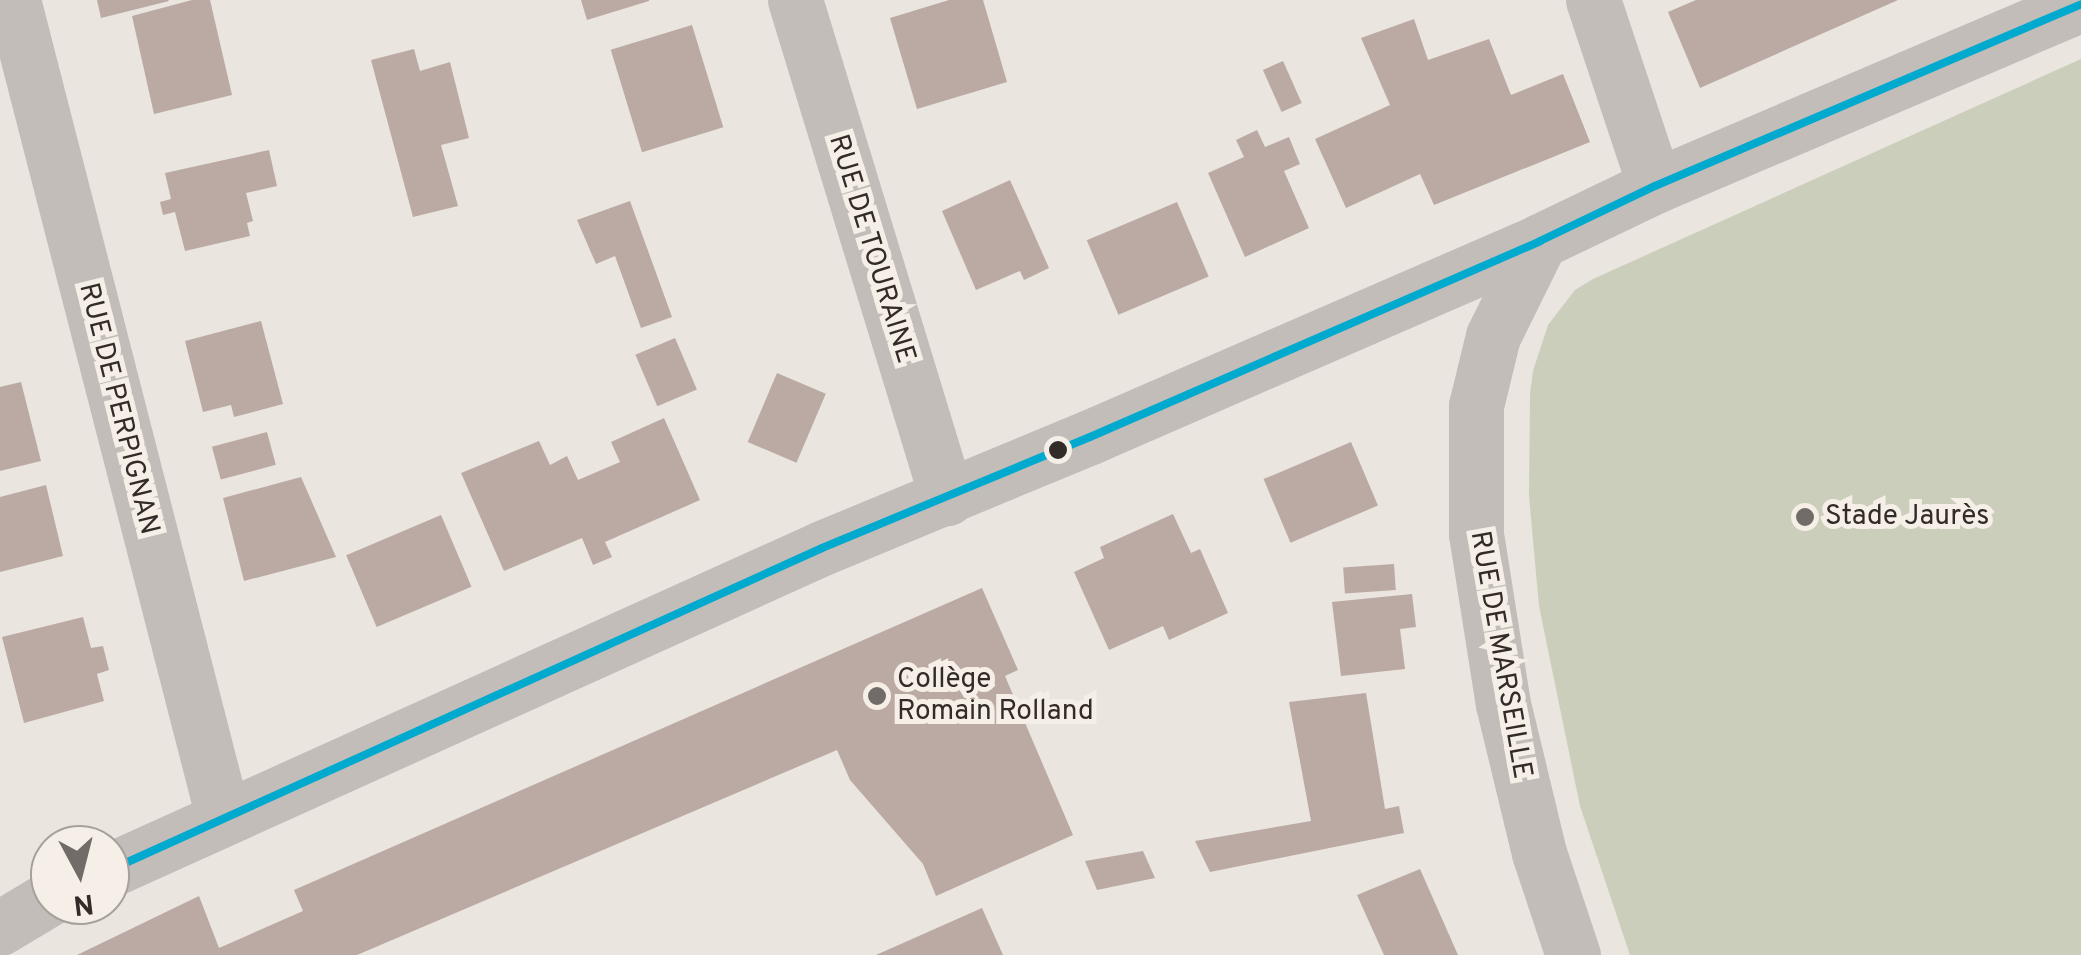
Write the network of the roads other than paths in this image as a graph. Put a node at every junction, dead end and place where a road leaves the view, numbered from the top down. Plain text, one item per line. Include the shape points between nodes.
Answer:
1 (13, 0) edge
2 (795, 0) edge
3 (1594, 0) edge
4 (2081, 4) edge
5 (1655, 186) junction
6 (1540, 241) junction
7 (946, 498) junction
8 (223, 818) junction
9 (130, 861) edge
10 (30, 910) edge
11 (0, 928) edge
12 (1574, 955) edge

1 - 8 street, RUE DE PERPIGNAN
2 - 7 street, RUE DE TOURAINE
3 - 5 street
4 - 5 street
5 - 6 street
6 - 7 street
6 - 12 street, RUE DE MARSEILLE via 1493,336 1476,406 1476,534 1502,704 1539,853
7 - 8 street
8 - 9 street
10 - 11 street

